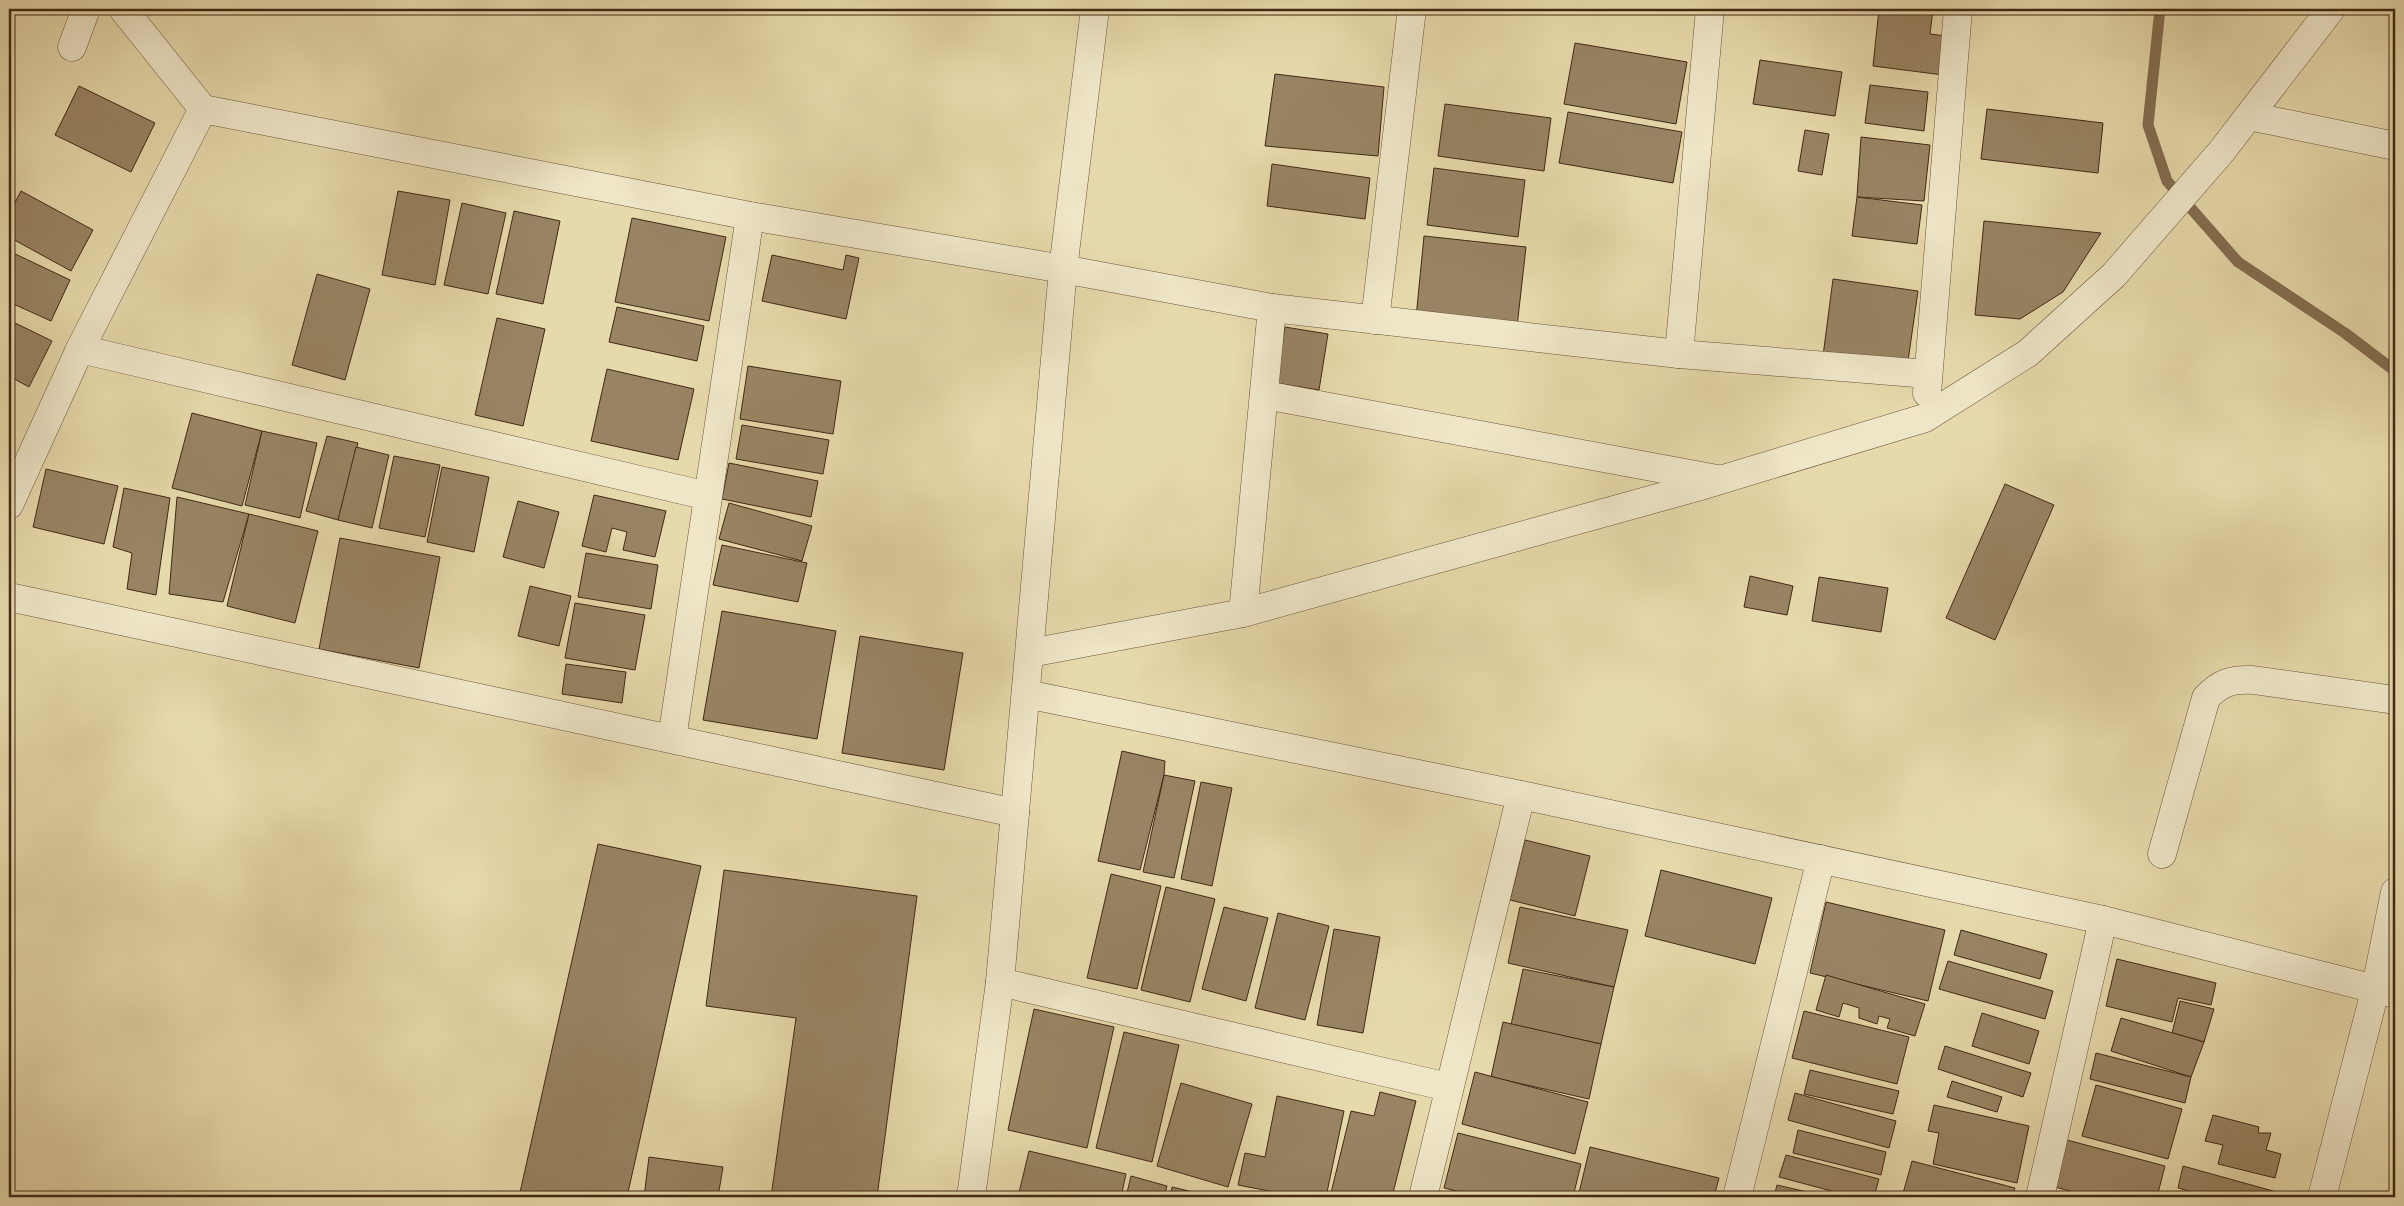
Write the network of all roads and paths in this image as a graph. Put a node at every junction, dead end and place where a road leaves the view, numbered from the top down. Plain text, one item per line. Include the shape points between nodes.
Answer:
1 (86, 9) edge
2 (123, 9) edge
3 (1095, 9) edge
4 (1412, 9) edge
5 (1710, 9) edge
6 (1958, 9) edge
7 (2331, 9) edge
8 (72, 47) dead end
9 (203, 109) junction
10 (2248, 116) junction
11 (2395, 146) edge
12 (750, 216) junction
13 (1063, 269) junction
14 (1272, 308) junction
15 (1375, 320) junction
16 (80, 349) junction
17 (1678, 354) junction
18 (1928, 374) junction
19 (1264, 395) junction
20 (1925, 418) junction
21 (1721, 479) junction
22 (708, 496) junction
23 (9, 505) edge
24 (9, 597) edge
25 (1243, 613) junction
26 (1030, 653) junction
27 (1026, 694) junction
28 (2395, 700) edge
29 (672, 739) junction
30 (1521, 796) junction
31 (1015, 813) junction
32 (2162, 854) dead end
33 (1821, 858) junction
34 (2395, 892) edge
35 (2104, 920) junction
36 (1000, 982) junction
37 (2386, 990) edge
38 (1448, 1087) junction
39 (972, 1197) edge
40 (1423, 1197) edge
41 (1737, 1197) edge
42 (2040, 1197) edge
43 (2322, 1197) edge

1 - 8 street
2 - 9 street
3 - 13 street
4 - 15 street
5 - 17 street
6 - 18 street
7 - 10 street
9 - 12 street
9 - 16 street
10 - 11 street
10 - 20 street via 2221,152 2114,275 2028,353
12 - 13 street
12 - 22 street
13 - 14 street
13 - 26 street
14 - 15 street
14 - 19 street
15 - 17 street
16 - 22 street
16 - 23 street
17 - 18 street
18 - 20 street
19 - 21 street
19 - 25 street
20 - 21 street
21 - 25 street
22 - 29 street
24 - 29 street
25 - 26 street
26 - 27 street
27 - 30 street
27 - 31 street
28 - 32 street via 2253,680 2235,679 2218,686 2206,698
29 - 31 street
30 - 33 street
30 - 38 street
31 - 36 street
33 - 35 street
33 - 41 street
34 - 37 street
35 - 37 street
35 - 42 street
36 - 38 street
36 - 39 street
37 - 43 street
38 - 40 street

